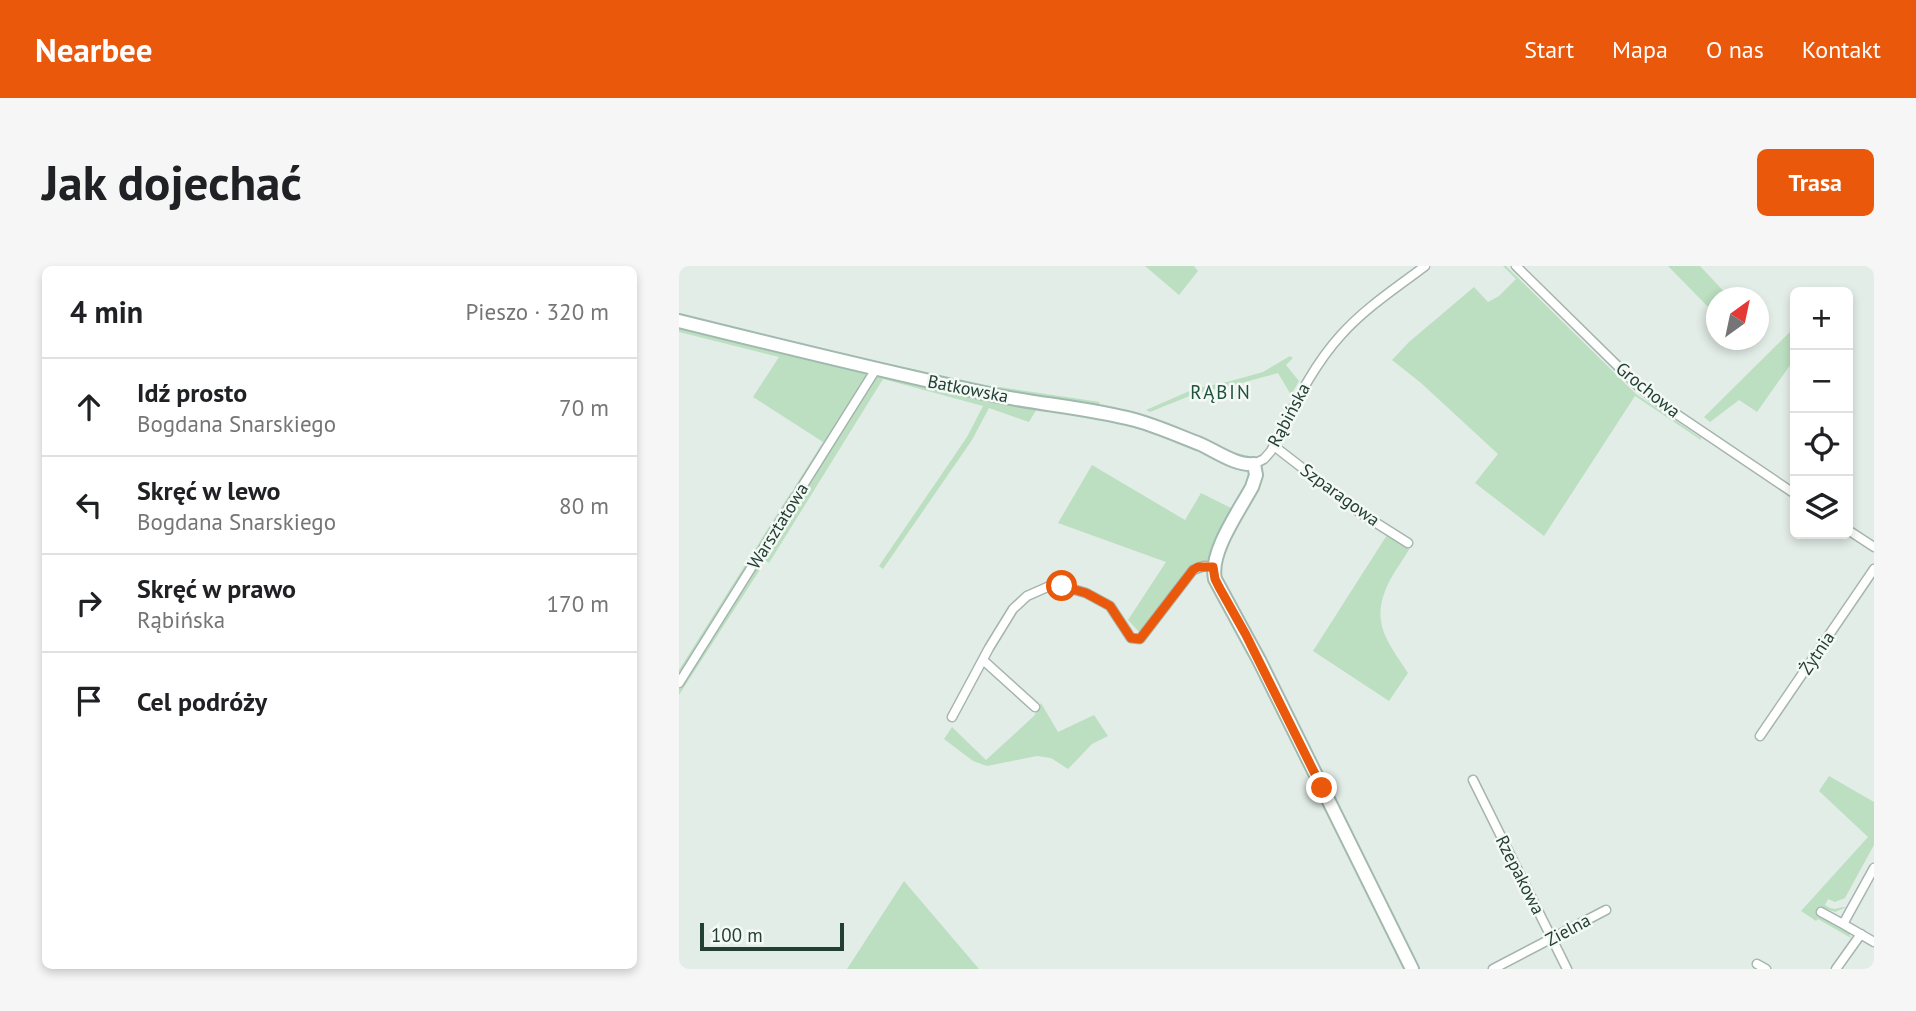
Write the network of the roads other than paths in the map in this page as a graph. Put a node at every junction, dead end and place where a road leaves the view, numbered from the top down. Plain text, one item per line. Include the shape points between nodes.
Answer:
1 (1425, 266) edge
2 (1516, 266) edge
3 (679, 321) edge
4 (876, 369) junction
5 (1274, 446) junction
6 (1254, 464) junction
7 (1790, 491) edge
8 (1853, 533) edge
9 (1408, 542) dead end
10 (1874, 547) edge
11 (1213, 567) junction
12 (1874, 569) edge
13 (983, 660) junction
14 (679, 683) edge
15 (1035, 707) dead end
16 (952, 717) dead end
17 (1760, 736) dead end
18 (1473, 780) dead end
19 (1874, 868) edge
20 (1606, 910) dead end
21 (1821, 912) dead end
22 (1843, 924) junction
23 (1861, 934) junction
24 (1553, 939) junction
25 (1874, 942) edge
26 (1757, 964) dead end
27 (1412, 969) edge
28 (1493, 969) edge
29 (1567, 969) edge
30 (1766, 969) edge
31 (1836, 969) edge

1 - 5 street, Rąbińska via 1338,338 1311,374
2 - 7 street, Grochowa via 1638,386
3 - 4 street, Batkowska
4 - 6 street, Batkowska via 1139,421 1237,462
4 - 14 street, Warsztatowa
5 - 6 street, Rąbińska
5 - 9 street, Szparagowa via 1359,512
6 - 11 street, Rąbińska via 1252,487
8 - 10 street
11 - 13 street via 1193,570 1140,639 1131,638 1110,606 1086,593 1052,585 1021,600
11 - 27 street via 1215,579
12 - 17 street, Żytnia
13 - 15 street
13 - 16 street
18 - 24 street, Rzepakowa
19 - 22 street
20 - 24 street, Zielna
21 - 22 street
22 - 23 street
23 - 25 street
23 - 31 street
24 - 28 street, Zielna
24 - 29 street, Rzepakowa
26 - 30 street

